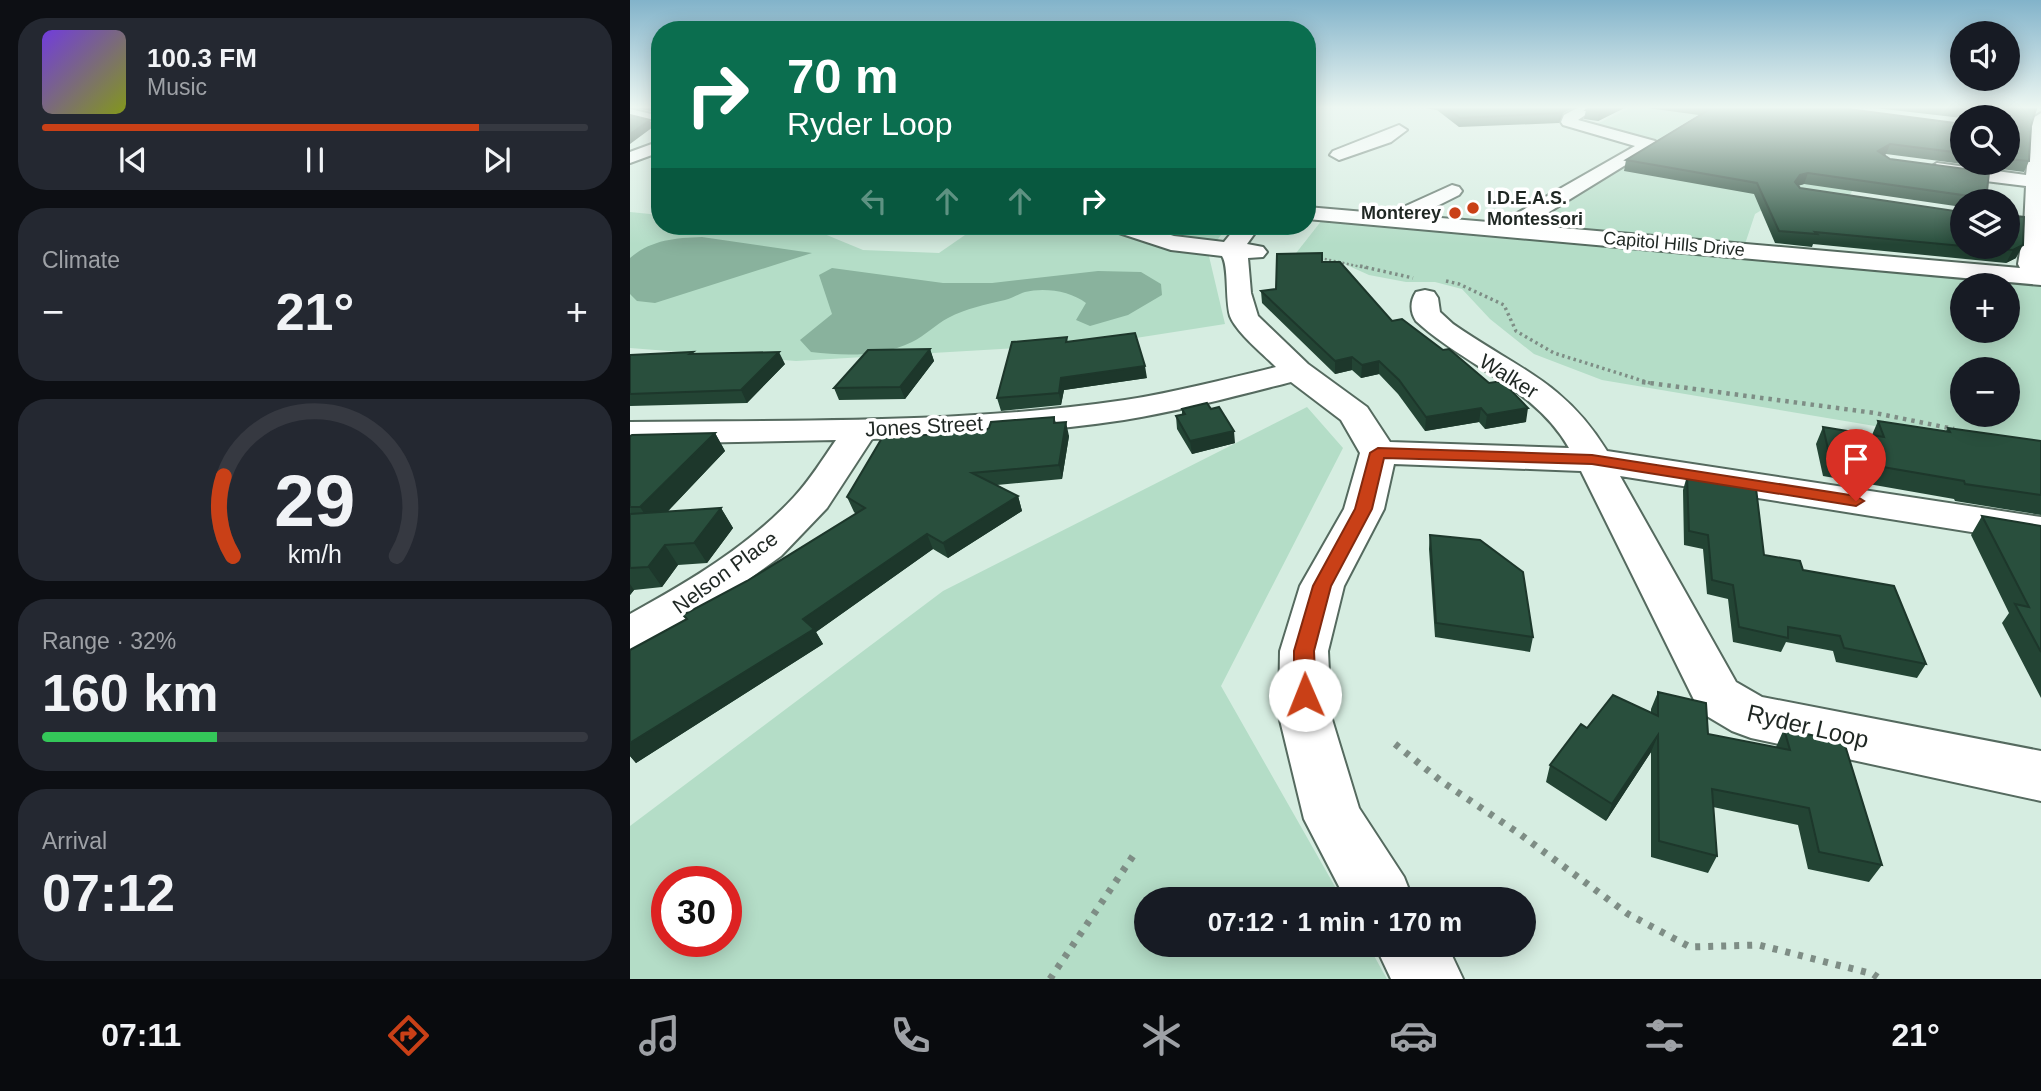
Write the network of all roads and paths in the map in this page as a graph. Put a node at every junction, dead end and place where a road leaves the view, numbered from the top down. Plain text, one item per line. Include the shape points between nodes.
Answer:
1 (1345, 153) edge
2 (1636, 153) edge
3 (2035, 153) edge
4 (1339, 155) dead end
5 (630, 164) edge
6 (651, 165) edge
7 (1924, 167) edge
8 (2036, 182) junction
9 (1452, 191) dead end
10 (1316, 213) edge
11 (1392, 220) junction
12 (1570, 226) junction
13 (1503, 231) junction
14 (1712, 233) dead end
15 (1147, 235) edge
16 (1249, 244) edge
17 (1305, 256) edge
18 (2040, 277) edge
19 (1428, 285) junction
20 (1297, 371) junction
21 (861, 429) junction
22 (1962, 430) edge
23 (630, 433) edge
24 (1378, 453) junction
25 (1592, 460) junction
26 (2041, 530) edge
27 (630, 636) edge
28 (1395, 744) dead end
29 (2041, 776) edge
30 (1137, 850) dead end
31 (1373, 887) edge
32 (1415, 957) edge
33 (1051, 979) edge
34 (1429, 979) edge
35 (1880, 979) edge

1 - 4 street
2 - 13 street
3 - 8 street
5 - 6 street
7 - 8 street
8 - 18 street via 2027,226 2030,264
9 - 11 street
10 - 11 street, Capitol Hills Drive
11 - 13 street, Capitol Hills Drive
12 - 13 street, Capitol Hills Drive
12 - 14 street
12 - 18 street, Capitol Hills Drive
15 - 16 street via 1171,243
16 - 20 street via 1238,293 1245,320
17 - 19 path via 1348,262
19 - 22 path via 1459,284 1504,305 1516,331 1555,353 1644,383 1875,413
19 - 25 street, Walker via 1426,315 1470,351 1527,383 1567,419
20 - 21 street, Jones Street via 1102,413
20 - 24 street via 1355,414
21 - 23 street, Jones Street
21 - 27 street, Nelson Place via 806,508 765,547
24 - 25 street
24 - 31 street via 1364,509 1322,586 1304,651 1305,716 1333,820
25 - 26 street
25 - 29 street, Ryder Loop via 1718,697 1733,708 1751,716
28 - 35 path via 1628,914 1690,947 1759,945
30 - 33 path
32 - 34 street

